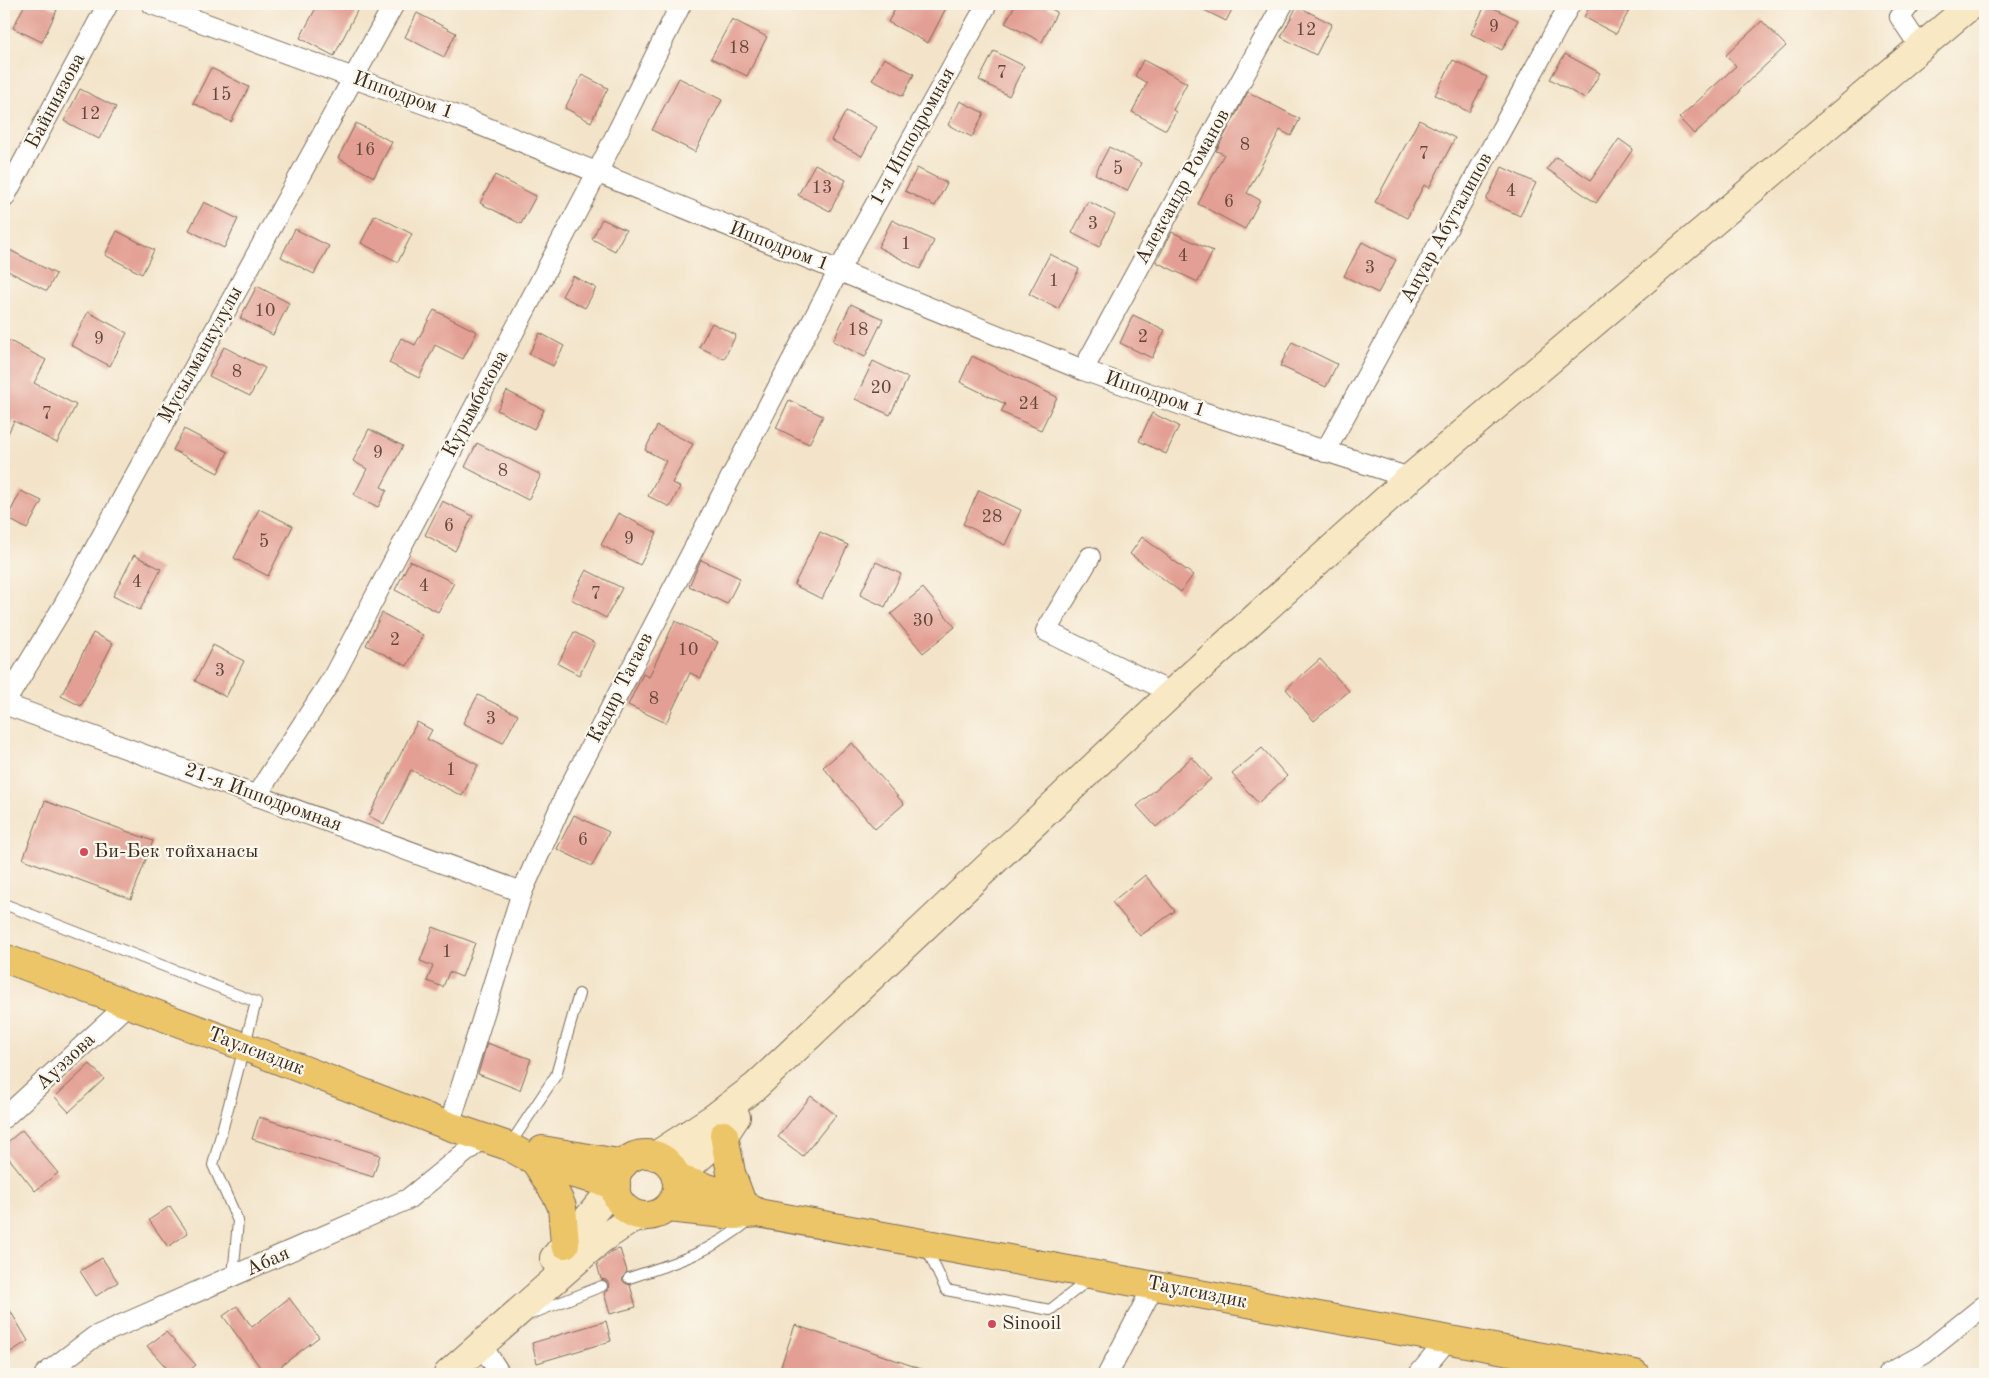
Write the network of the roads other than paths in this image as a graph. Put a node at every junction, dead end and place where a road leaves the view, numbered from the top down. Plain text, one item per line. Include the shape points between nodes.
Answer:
1 (108, 4) edge
2 (152, 4) edge
3 (394, 4) edge
4 (681, 4) edge
5 (987, 4) edge
6 (1283, 4) edge
7 (1570, 4) edge
8 (1910, 4) edge
9 (1972, 4) edge
10 (1920, 47) junction
11 (352, 78) junction
12 (597, 173) junction
13 (4, 198) edge
14 (839, 270) junction
15 (1084, 370) junction
16 (1325, 452) junction
17 (1410, 478) junction
18 (1090, 557) dead end
19 (1172, 693) junction
20 (4, 704) edge
21 (256, 796) junction
22 (522, 892) junction
23 (4, 904) edge
24 (4, 958) edge
25 (579, 994) dead end
26 (128, 1004) junction
27 (245, 1047) junction
28 (756, 1086) junction
29 (4, 1118) edge
30 (449, 1126) junction
31 (724, 1135) junction
32 (496, 1142) junction
33 (654, 1156) junction
34 (535, 1161) junction
35 (620, 1174) junction
36 (676, 1178) junction
37 (750, 1208) junction
38 (656, 1212) junction
39 (923, 1242) junction
40 (565, 1244) junction
41 (1095, 1274) junction
42 (233, 1278) junction
43 (629, 1278) dead end
44 (1154, 1285) junction
45 (602, 1286) dead end
46 (1985, 1305) edge
47 (502, 1325) junction
48 (1448, 1340) junction
49 (481, 1344) junction
50 (45, 1374) edge
51 (448, 1374) edge
52 (500, 1374) edge
53 (1108, 1374) edge
54 (1419, 1374) edge
55 (1635, 1374) edge
56 (1888, 1374) edge

1 - 13 street, Байниязова
2 - 11 street, Ипподром 1
3 - 11 street, Мусылманкулулы
4 - 12 street, Курымбекова
5 - 14 street, 1-я Ипподромная
6 - 15 street, Александр Романов
7 - 16 street, Ануар Абуталипов
8 - 10 street via 1900,17
9 - 10 main road
10 - 17 main road
11 - 12 street, Ипподром 1 via 468,120
11 - 20 street, Мусылманкулулы via 64,605
12 - 14 street, Ипподром 1 via 802,258
12 - 21 street, Курымбекова via 332,678
14 - 15 street, Ипподром 1
14 - 22 street, Кадир Тагаев via 567,792
15 - 16 street, Ипподром 1
16 - 17 street, Ипподром 1
17 - 19 main road
18 - 19 street via 1046,631
19 - 28 main road
20 - 21 street, 21-я Ипподромная
21 - 22 street, 21-я Ипподромная
22 - 30 street, Кадир Тагаев
23 - 27 lane via 256,1002
24 - 26 main road, Таулсиздик
25 - 32 lane via 556,1075
26 - 27 main road, Таулсиздик
26 - 29 street, Ауэзова
27 - 30 main road, Таулсиздик
27 - 42 lane via 213,1165 238,1222
28 - 31 main road
28 - 33 main road
30 - 32 main road, Таулсиздик
31 - 36 main road
31 - 37 main road via 731,1173
32 - 34 main road, Таулсиздик
32 - 35 main road, Таулсиздик via 568,1154
32 - 42 street, Абая via 408,1199
33 - 35 main road via 638,1156
33 - 36 main road via 669,1164
34 - 35 main road, Таулсиздик via 562,1171
34 - 40 main road via 562,1207
35 - 38 main road via 619,1199 623,1206 636,1214
35 - 40 main road
36 - 37 main road, Таулсиздик via 724,1193
36 - 38 main road via 676,1194
37 - 38 main road, Таулсиздик via 735,1215
37 - 39 main road, Таулсиздик
37 - 43 lane via 727,1238 692,1257
38 - 47 main road via 629,1221 600,1240
39 - 41 main road, Таулсиздик
39 - 41 lane via 946,1290 1050,1310
40 - 47 main road
41 - 44 main road, Таулсиздик
42 - 50 street, Абая via 94,1337
44 - 48 main road, Таулсиздик
44 - 53 street
45 - 47 lane
46 - 56 street via 1924,1354
47 - 49 main road
48 - 54 street
48 - 55 main road, Таулсиздик
49 - 51 main road
49 - 52 street

